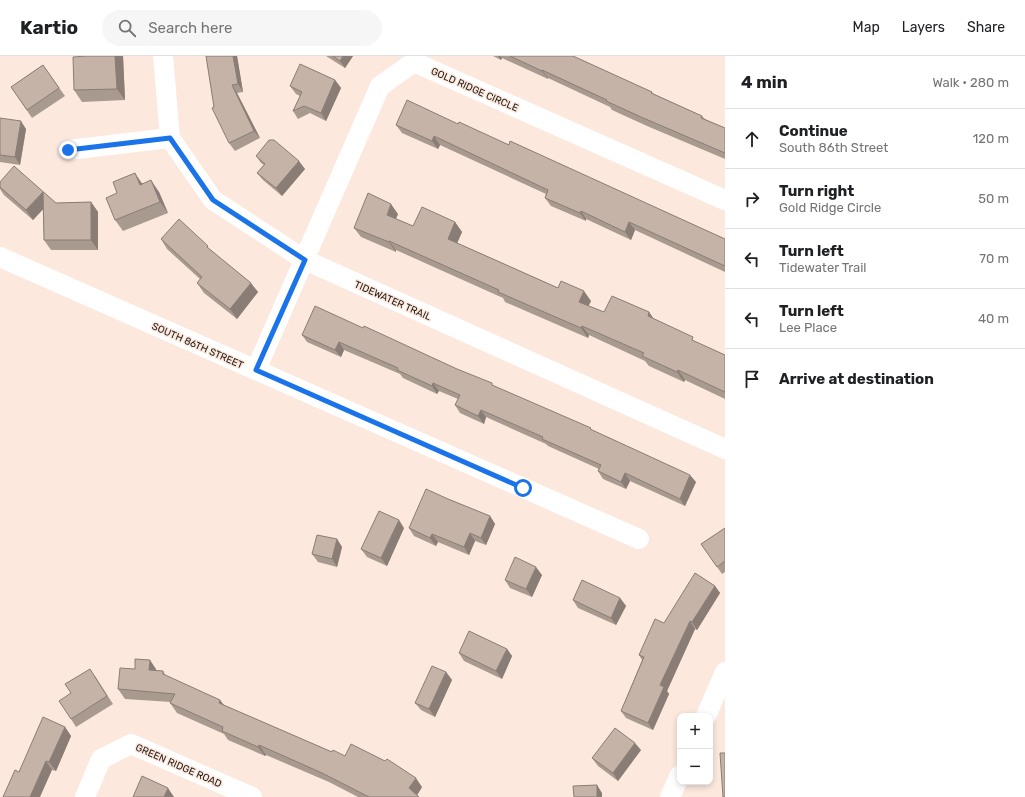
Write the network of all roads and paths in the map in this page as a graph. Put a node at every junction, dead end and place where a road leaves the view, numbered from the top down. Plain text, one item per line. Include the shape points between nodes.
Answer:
1 (162, 56) edge
2 (170, 138) junction
3 (68, 150) dead end
4 (725, 200) edge
5 (0, 257) edge
6 (305, 260) junction
7 (256, 370) junction
8 (725, 449) edge
9 (638, 539) dead end
10 (725, 672) edge
11 (707, 713) edge
12 (677, 782) edge
13 (86, 797) edge
14 (252, 797) edge
15 (670, 797) edge

1 - 2 street, TIDEWATER TRAIL
2 - 3 street
2 - 6 street, TIDEWATER TRAIL via 213,200
4 - 6 street, GOLD RIDGE CIRCLE via 414,62 380,86
5 - 7 street, SOUTH 86TH STREET
6 - 7 street, GOLD RIDGE CIRCLE
6 - 8 street, TIDEWATER TRAIL
7 - 9 street, SOUTH 86TH STREET
10 - 11 street
12 - 15 street
13 - 14 street, GREEN RIDGE ROAD via 101,759 131,744

